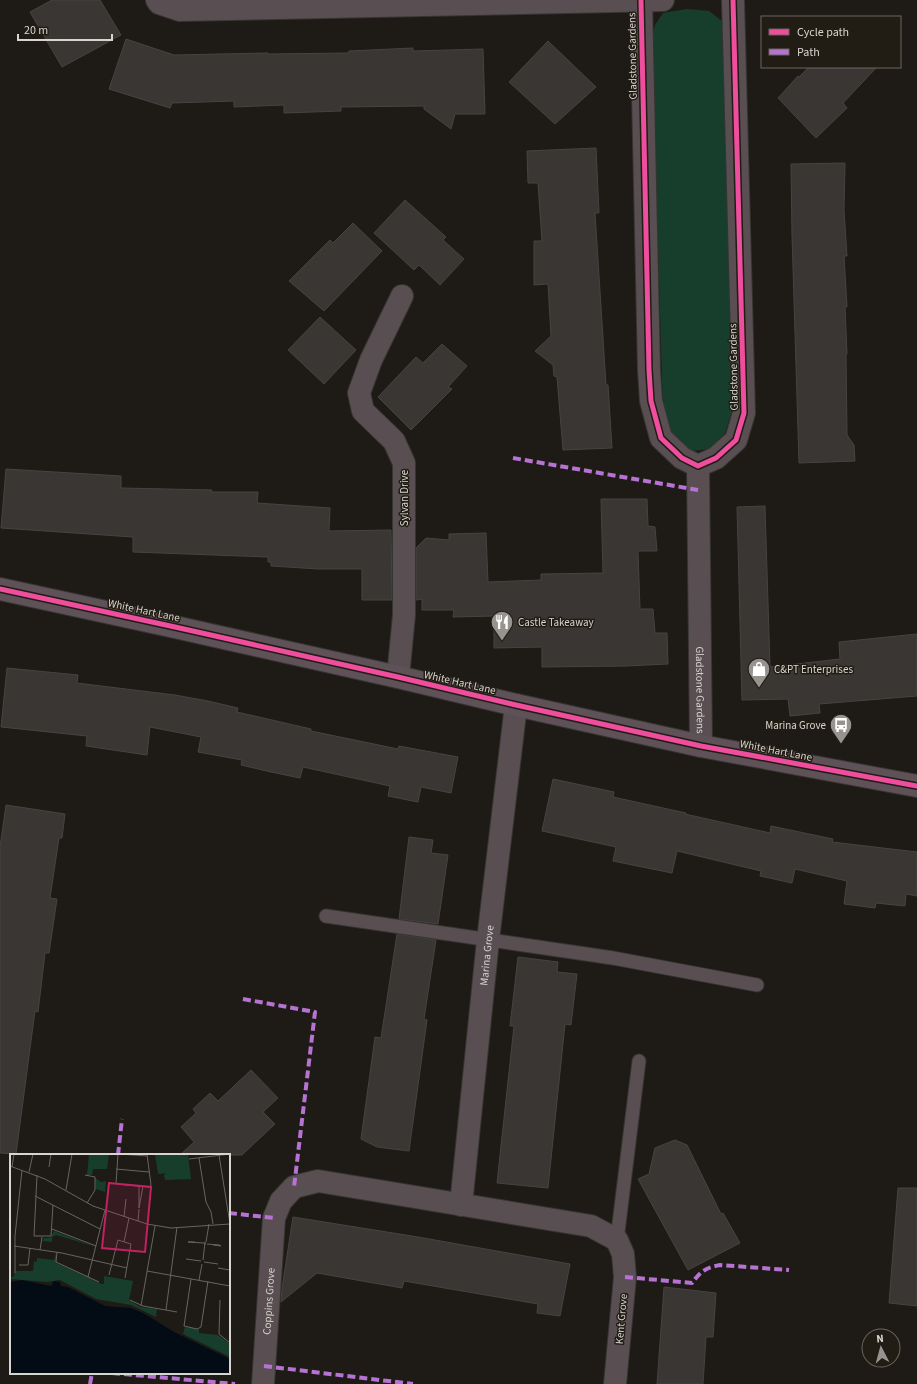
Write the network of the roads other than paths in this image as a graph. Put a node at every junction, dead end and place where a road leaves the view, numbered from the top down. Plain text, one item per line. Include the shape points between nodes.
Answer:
1 (157, 0) edge
2 (664, 0) edge
3 (733, 0) edge
4 (641, 1) edge
5 (402, 296) dead end
6 (698, 466) junction
7 (0, 589) edge
8 (398, 677) junction
9 (516, 705) junction
10 (701, 746) junction
11 (917, 786) edge
12 (326, 916) dead end
13 (488, 940) junction
14 (757, 985) dead end
15 (639, 1061) dead end
16 (461, 1205) junction
17 (620, 1247) junction
18 (262, 1384) edge
19 (615, 1384) edge

1 - 4 street via 180,10
2 - 4 street
3 - 6 street, Gladstone Gardens via 744,413 736,440 716,458
4 - 6 street, Gladstone Gardens via 651,402 661,438 682,458
5 - 8 street, Sylvan Drive via 371,360 359,393 363,411 394,440 404,463 404,615
6 - 10 street, Gladstone Gardens
7 - 8 street, White Hart Lane
8 - 9 street, White Hart Lane
9 - 10 street, White Hart Lane
9 - 13 street, Marina Grove
10 - 11 street, White Hart Lane
12 - 13 lane
13 - 14 lane via 613,958
13 - 16 street, Marina Grove
15 - 17 lane
16 - 17 street via 591,1226
16 - 18 street, Coppins Grove via 337,1183 318,1181 294,1187 281,1201 274,1218
17 - 19 street, Kent Grove via 625,1277

